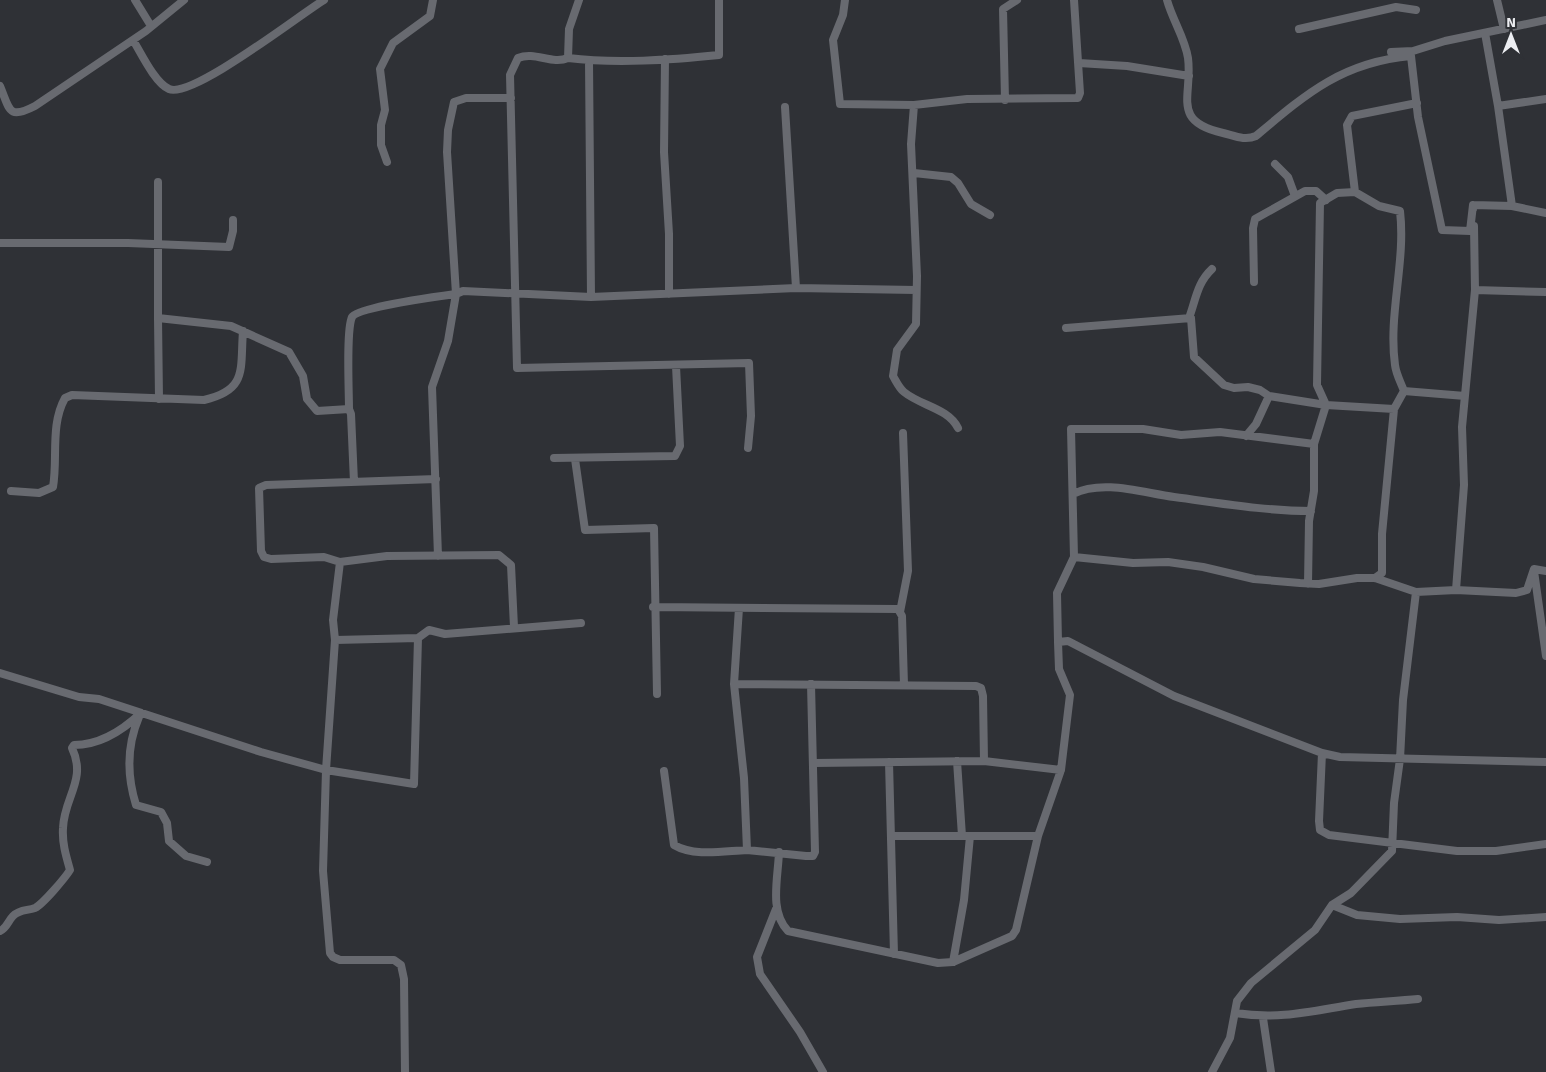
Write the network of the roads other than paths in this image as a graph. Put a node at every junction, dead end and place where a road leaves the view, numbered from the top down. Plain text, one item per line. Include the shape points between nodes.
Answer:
1 (135, 0) edge
2 (184, 0) edge
3 (324, 0) edge
4 (433, 0) edge
5 (579, 0) edge
6 (719, 0) edge
7 (845, 0) edge
8 (1017, 0) edge
9 (1074, 0) edge
10 (1167, 0) edge
11 (1497, 0) edge
12 (1394, 3) edge
13 (1416, 10) dead end
14 (1546, 20) edge
15 (151, 26) junction
16 (1504, 29) junction
17 (1299, 30) dead end
18 (1485, 33) junction
19 (133, 40) junction
20 (1391, 52) dead end
21 (568, 58) junction
22 (590, 60) junction
23 (665, 60) junction
24 (1079, 63) junction
25 (1188, 76) junction
26 (0, 86) edge
27 (510, 98) junction
28 (1546, 99) edge
29 (1005, 100) junction
30 (1417, 103) junction
31 (914, 105) junction
32 (1498, 106) junction
33 (785, 107) dead end
34 (387, 162) dead end
35 (1274, 164) dead end
36 (914, 173) junction
37 (158, 182) dead end
38 (1355, 192) junction
39 (1295, 196) junction
40 (1326, 200) junction
41 (1474, 205) junction
42 (1512, 206) junction
43 (1546, 213) edge
44 (990, 215) dead end
45 (233, 220) dead end
46 (0, 243) edge
47 (159, 244) junction
48 (1212, 269) dead end
49 (1254, 282) dead end
50 (796, 288) junction
51 (916, 290) junction
52 (1474, 290) junction
53 (1546, 292) edge
54 (456, 294) junction
55 (669, 294) junction
56 (514, 295) junction
57 (591, 296) junction
58 (158, 318) junction
59 (1189, 318) junction
60 (1066, 328) dead end
61 (243, 331) junction
62 (676, 366) junction
63 (1404, 391) junction
64 (1269, 396) junction
65 (1465, 396) junction
66 (159, 399) junction
67 (1326, 405) junction
68 (1394, 408) junction
69 (349, 409) junction
70 (958, 428) dead end
71 (903, 433) dead end
72 (1246, 436) junction
73 (1314, 444) junction
74 (748, 448) dead end
75 (554, 458) dead end
76 (576, 459) junction
77 (436, 479) junction
78 (354, 482) junction
79 (11, 491) dead end
80 (1073, 494) junction
81 (1311, 512) junction
82 (438, 556) junction
83 (1074, 557) junction
84 (340, 562) junction
85 (1534, 569) junction
86 (1546, 571) edge
87 (1375, 578) junction
88 (1308, 584) junction
89 (1456, 590) junction
90 (1416, 592) junction
91 (654, 607) junction
92 (739, 608) junction
93 (900, 612) junction
94 (581, 624) dead end
95 (514, 627) junction
96 (418, 638) junction
97 (334, 640) junction
98 (1058, 642) junction
99 (1546, 656) edge
100 (0, 673) edge
101 (734, 684) junction
102 (811, 684) junction
103 (904, 685) junction
104 (657, 694) dead end
105 (140, 713) junction
106 (1322, 753) junction
107 (1400, 759) junction
108 (984, 760) junction
109 (957, 761) junction
110 (889, 762) junction
111 (1546, 762) edge
112 (814, 763) junction
113 (326, 770) junction
114 (1061, 770) junction
115 (664, 771) dead end
116 (891, 836) junction
117 (966, 836) junction
118 (1038, 836) junction
119 (1394, 842) junction
120 (1546, 844) edge
121 (747, 850) junction
122 (779, 852) junction
123 (207, 862) dead end
124 (1332, 905) junction
125 (776, 908) junction
126 (1546, 916) edge
127 (0, 930) edge
128 (894, 954) junction
129 (953, 962) junction
130 (1418, 999) dead end
131 (1234, 1013) junction
132 (1263, 1018) junction
133 (405, 1072) edge
134 (823, 1072) edge
135 (1212, 1072) edge
136 (1271, 1072) edge

1 - 15 street
2 - 15 street
3 - 19 street via 228,66 176,90 169,90 159,83
4 - 34 street via 430,16 393,43 380,69 385,110 381,145
5 - 21 street via 569,30
6 - 23 street via 719,55
7 - 31 street via 843,16 832,40 840,104
8 - 29 street via 1003,9
9 - 24 street
10 - 25 street via 1188,57
11 - 16 street
12 - 13 street
12 - 17 street
14 - 16 street
15 - 19 street
16 - 18 street
18 - 20 street
18 - 32 street
19 - 26 street via 20,114 9,108
21 - 22 street
21 - 27 street via 557,60 525,55 518,58 510,75
22 - 23 street
22 - 57 street
23 - 55 street via 664,152
24 - 25 street via 1127,66
24 - 29 street via 1078,98
25 - 30 street via 1185,101 1193,118 1204,129 1248,140 1338,74 1382,58 1411,56
27 - 54 street via 466,98 454,102 447,152
27 - 56 street
28 - 32 street
29 - 31 street via 967,98
30 - 38 street via 1352,116 1348,120
30 - 41 street via 1442,230 1470,231
31 - 36 street via 911,144
32 - 42 street
33 - 50 street
35 - 39 street via 1288,177
36 - 44 street via 952,177 971,204
36 - 51 street
37 - 47 street
38 - 40 street via 1338,193
38 - 63 street via 1379,206 1400,211 1402,228 1395,293 1395,366
39 - 40 street via 1305,190 1316,190
39 - 49 street via 1255,219
40 - 67 street via 1320,203 1317,385
41 - 42 street
41 - 52 street
42 - 43 street
45 - 47 street via 234,231 229,247
46 - 47 street
47 - 58 street
48 - 59 street via 1198,286
50 - 51 street
50 - 55 street
51 - 70 street via 916,324 897,350 893,376 903,391 953,418
52 - 53 street
52 - 65 street
54 - 56 street via 463,291
54 - 69 street via 372,308 352,317
54 - 77 street via 448,341 432,387
55 - 57 street
56 - 57 street
56 - 62 street via 517,368
58 - 61 street via 231,326
58 - 66 street
59 - 60 street
59 - 64 street via 1194,357 1207,370 1224,385 1260,390
61 - 66 street via 240,372 234,387 222,396 204,400
61 - 69 street via 289,352 303,376 307,399 317,411
62 - 74 street via 711,362 748,363 751,416
62 - 76 street via 680,446 674,456
63 - 65 street
63 - 68 street
64 - 67 street
64 - 72 street via 1256,424
65 - 89 street via 1462,427 1464,485
66 - 79 street via 72,395 65,398 55,432 53,487 39,493
67 - 68 street
67 - 73 street
68 - 87 street via 1382,534 1382,573
69 - 78 street
71 - 93 street via 908,572
72 - 73 street
72 - 80 street via 1220,432 1181,435 1143,429 1072,429
73 - 81 street
75 - 76 street
76 - 91 street via 585,530 654,528
77 - 78 street
77 - 82 street
78 - 84 street via 266,485 259,488 260,550 264,557 324,557
80 - 81 street via 1086,488 1129,490 1273,511
80 - 83 street
81 - 88 street
82 - 84 street via 387,556
82 - 95 street via 499,555 511,565
83 - 88 street via 1133,563 1168,562 1254,579
83 - 98 street via 1057,593
84 - 97 street via 333,620
85 - 86 street
85 - 89 street via 1527,590 1516,593
85 - 99 street
87 - 88 street
87 - 90 street
89 - 90 street
90 - 107 street via 1403,700
91 - 92 street
91 - 104 street
92 - 93 street via 895,609
92 - 101 street
93 - 103 street
94 - 95 street
95 - 96 street via 445,634 429,630
96 - 97 street
96 - 113 street via 414,784
97 - 113 street
98 - 106 street via 1068,641 1174,696
98 - 114 street via 1059,669 1070,695
100 - 105 street via 79,697 99,698
101 - 102 street
101 - 121 street via 744,778
102 - 103 street
102 - 112 street
103 - 108 street via 981,688
105 - 113 street
105 - 123 street via 132,732 129,759 136,805 161,812 167,823 169,841 186,856
105 - 127 street via 124,729 72,748 79,769 62,826 63,847 70,870 63,882 36,908 13,916
106 - 107 street via 1340,757
106 - 119 street via 1320,830 1329,835
107 - 111 street
107 - 119 street via 1394,803
108 - 109 street
108 - 114 street
109 - 110 street
109 - 117 street
110 - 112 street
110 - 116 street
112 - 122 street via 816,852 813,856
113 - 133 street via 323,871 330,953 340,960 394,960 401,965
114 - 118 street
115 - 121 street via 674,845 697,852
116 - 117 street
116 - 128 street
117 - 118 street
117 - 129 street via 966,892
118 - 129 street via 1012,936
119 - 120 street via 1457,851 1496,851
119 - 124 street via 1392,851 1380,864 1351,893
121 - 122 street
122 - 125 street
124 - 126 street via 1357,915 1400,919 1457,917 1499,920
124 - 131 street via 1314,930 1251,983 1237,1001
125 - 128 street via 779,922 788,931
125 - 134 street via 757,957 760,974
128 - 129 street via 938,963
130 - 132 street
131 - 132 street
131 - 135 street via 1230,1038
132 - 136 street

